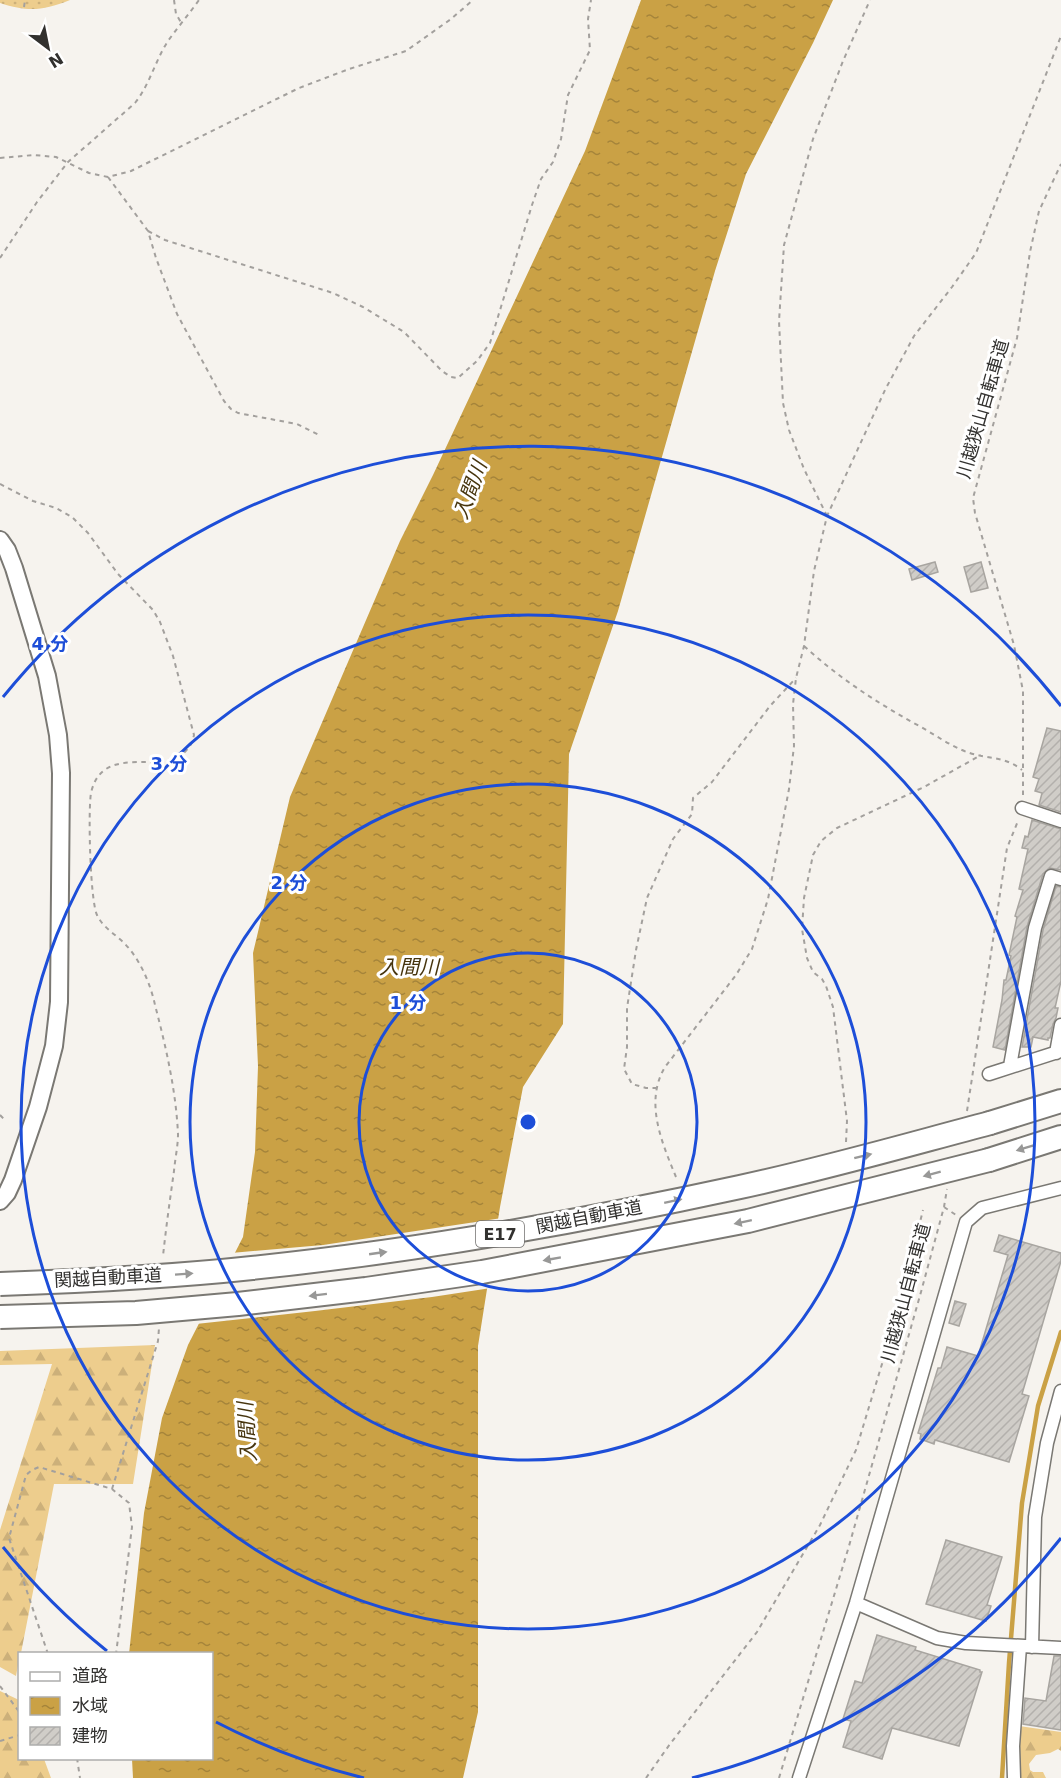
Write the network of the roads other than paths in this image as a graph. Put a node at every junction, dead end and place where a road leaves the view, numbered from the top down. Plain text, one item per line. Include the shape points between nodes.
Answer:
1 (0, 540) edge
2 (1022, 808) road end
3 (1061, 821) edge
4 (1061, 879) edge
5 (1061, 1025) edge
6 (1058, 1052) edge
7 (1010, 1066) junction
8 (989, 1074) dead end
9 (1061, 1101) edge
10 (1061, 1137) edge
11 (1061, 1188) edge
12 (0, 1202) edge
13 (0, 1284) edge
14 (0, 1317) edge
15 (1061, 1391) edge
16 (856, 1603) junction
17 (1026, 1647) junction
18 (1061, 1648) edge
19 (799, 1778) edge
20 (1014, 1778) edge

1 - 12 street via 23,597 51,695 61,773 61,830 59,1002 54,1046 13,1180
2 - 3 street
4 - 7 street via 1051,876 1035,928
5 - 6 street
6 - 7 street
7 - 8 street
13 -> 9 highway, 関越自動車道 / E17, bridge via 250,1269 487,1236 743,1186
10 -> 14 highway, 関越自動車道 / E17, bridge via 989,1160 748,1221 482,1272 237,1304 136,1313
11 - 16 street via 982,1208 966,1222
15 - 17 street via 1047,1443 1035,1517
16 - 17 street via 937,1638
16 - 19 street
17 - 18 street
17 - 20 street via 1013,1746

